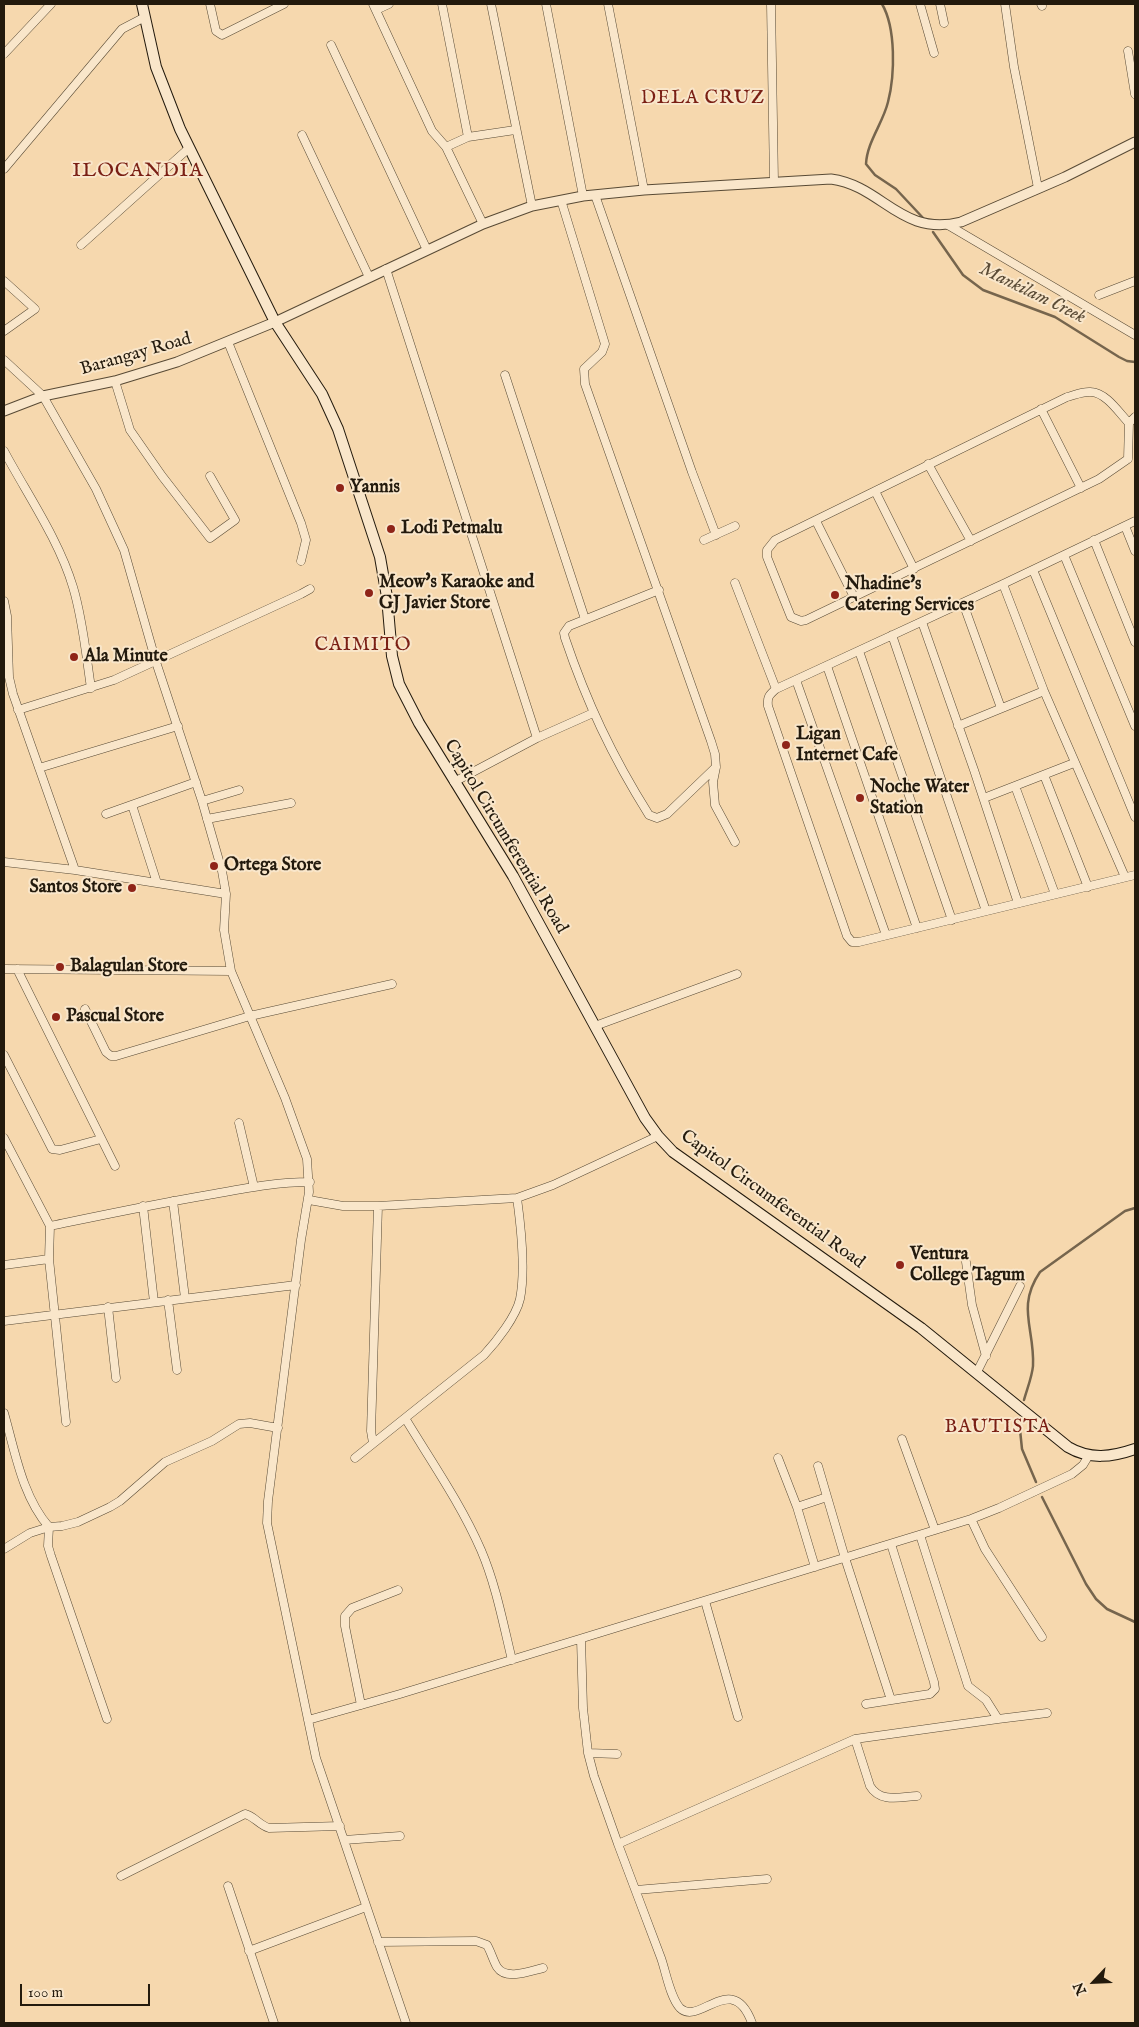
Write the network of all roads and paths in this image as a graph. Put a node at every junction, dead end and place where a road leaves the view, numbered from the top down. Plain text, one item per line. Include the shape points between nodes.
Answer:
1 (51, 4) edge
2 (142, 4) edge
3 (210, 4) edge
4 (284, 4) edge
5 (389, 4) edge
6 (442, 4) edge
7 (491, 4) edge
8 (546, 4) edge
9 (608, 4) edge
10 (771, 4) edge
11 (920, 4) edge
12 (940, 4) edge
13 (1005, 4) edge
14 (272, 6) edge
15 (375, 7) edge
16 (145, 17) junction
17 (944, 23) dead end
18 (331, 45) dead end
19 (1128, 51) dead end
20 (934, 53) dead end
21 (4, 54) edge
22 (1135, 94) edge
23 (515, 130) junction
24 (302, 135) dead end
25 (468, 137) junction
26 (1135, 142) edge
27 (446, 147) junction
28 (189, 148) junction
29 (4, 169) edge
30 (774, 182) junction
31 (1038, 188) junction
32 (644, 190) junction
33 (595, 195) junction
34 (582, 196) junction
35 (561, 200) junction
36 (532, 206) junction
37 (483, 224) junction
38 (948, 226) junction
39 (81, 245) dead end
40 (427, 250) junction
41 (386, 269) junction
42 (369, 277) junction
43 (4, 281) edge
44 (1135, 281) edge
45 (1099, 295) dead end
46 (274, 322) junction
47 (4, 331) edge
48 (1135, 335) edge
49 (228, 342) junction
50 (4, 360) edge
51 (505, 375) dead end
52 (115, 381) junction
53 (43, 396) junction
54 (1042, 409) junction
55 (4, 411) edge
56 (1135, 417) edge
57 (1129, 423) junction
58 (4, 451) edge
59 (1132, 460) edge
60 (928, 464) junction
61 (210, 476) dead end
62 (1081, 488) junction
63 (875, 491) junction
64 (816, 521) junction
65 (1135, 521) edge
66 (735, 526) dead end
67 (1125, 526) junction
68 (716, 535) junction
69 (704, 540) dead end
70 (1094, 540) junction
71 (971, 541) junction
72 (1135, 551) edge
73 (1064, 554) junction
74 (301, 561) dead end
75 (914, 569) junction
76 (1033, 570) junction
77 (735, 583) dead end
78 (1003, 584) junction
79 (310, 589) dead end
80 (659, 590) junction
81 (854, 597) junction
82 (4, 601) edge
83 (963, 603) junction
84 (586, 618) junction
85 (922, 622) junction
86 (6, 633) edge
87 (892, 635) junction
88 (1135, 642) edge
89 (858, 652) junction
90 (156, 662) junction
91 (827, 666) junction
92 (796, 680) junction
93 (91, 688) junction
94 (776, 689) junction
95 (1044, 691) junction
96 (1001, 708) junction
97 (18, 710) junction
98 (593, 714) junction
99 (178, 726) junction
100 (958, 726) junction
101 (1135, 726) edge
102 (537, 738) junction
103 (1074, 763) junction
104 (716, 767) junction
105 (39, 768) junction
106 (1044, 775) junction
107 (196, 782) junction
108 (454, 782) junction
109 (1015, 786) junction
110 (238, 790) dead end
111 (984, 798) junction
112 (202, 801) junction
113 (291, 803) dead end
114 (132, 805) junction
115 (106, 814) dead end
116 (1135, 817) edge
117 (206, 819) junction
118 (735, 842) dead end
119 (4, 862) edge
120 (74, 870) junction
121 (1135, 875) edge
122 (1125, 877) junction
123 (157, 883) junction
124 (1088, 886) junction
125 (226, 894) junction
126 (1055, 894) junction
127 (1018, 903) junction
128 (986, 911) junction
129 (952, 920) junction
130 (917, 928) junction
131 (886, 935) junction
132 (4, 969) edge
133 (17, 969) junction
134 (231, 971) junction
135 (737, 974) dead end
136 (392, 984) dead end
137 (85, 1009) dead end
138 (250, 1016) junction
139 (595, 1026) junction
140 (4, 1055) edge
141 (239, 1124) dead end
142 (658, 1136) junction
143 (4, 1138) edge
144 (101, 1139) junction
145 (115, 1166) dead end
146 (310, 1182) junction
147 (254, 1187) junction
148 (517, 1198) junction
149 (309, 1200) junction
150 (173, 1201) junction
151 (143, 1206) junction
152 (378, 1206) junction
153 (50, 1226) junction
154 (49, 1259) junction
155 (966, 1262) dead end
156 (4, 1265) edge
157 (296, 1285) junction
158 (1020, 1286) dead end
159 (185, 1298) junction
160 (168, 1300) junction
161 (154, 1302) junction
162 (108, 1307) junction
163 (54, 1314) junction
164 (4, 1321) edge
165 (986, 1356) junction
166 (177, 1370) dead end
167 (977, 1372) junction
168 (116, 1378) dead end
169 (4, 1413) edge
170 (405, 1418) junction
171 (66, 1422) dead end
172 (278, 1428) junction
173 (902, 1439) dead end
174 (373, 1443) junction
175 (1135, 1449) edge
176 (1089, 1455) junction
177 (356, 1458) dead end
178 (778, 1458) dead end
179 (818, 1466) dead end
180 (827, 1497) junction
181 (796, 1507) junction
182 (971, 1519) junction
183 (49, 1527) junction
184 (935, 1530) junction
185 (920, 1536) junction
186 (891, 1544) junction
187 (4, 1549) edge
188 (845, 1558) junction
189 (815, 1567) junction
190 (398, 1590) dead end
191 (705, 1601) junction
192 (1042, 1637) dead end
193 (581, 1639) junction
194 (512, 1660) junction
195 (891, 1700) junction
196 (866, 1704) dead end
197 (361, 1705) junction
198 (1047, 1714) dead end
199 (738, 1717) dead end
200 (107, 1719) dead end
201 (998, 1719) junction
202 (308, 1720) junction
203 (855, 1738) junction
204 (588, 1753) junction
205 (617, 1754) dead end
206 (917, 1796) dead end
207 (340, 1826) junction
208 (400, 1836) dead end
209 (344, 1840) junction
210 (618, 1844) junction
211 (121, 1876) dead end
212 (767, 1879) dead end
213 (228, 1886) dead end
214 (636, 1890) junction
215 (366, 1907) junction
216 (378, 1942) junction
217 (249, 1951) junction
218 (542, 1968) dead end
219 (274, 2023) edge
220 (406, 2023) edge
221 (752, 2023) edge

1 - 21 street
2 - 16 main road, Capitol Circumferential Road
3 - 14 street via 216,31 222,35
4 - 14 street
5 - 15 street
6 - 25 street
7 - 23 street
8 - 34 street
9 - 32 street
10 - 30 street
11 - 20 street
12 - 17 street
13 - 31 street
15 - 27 street via 432,131
16 - 28 main road, Capitol Circumferential Road via 164,91
16 - 29 street via 122,29
18 - 40 street
19 - 22 street
23 - 25 street
23 - 36 street
24 - 42 street
25 - 27 street
26 - 31 street
27 - 37 street
28 - 39 street
28 - 46 main road, Capitol Circumferential Road
30 - 32 street, Barangay Road
30 - 38 street, Barangay Road via 819,178 842,180 919,222
31 - 38 street
32 - 33 street, Barangay Road
33 - 34 street, Barangay Road
33 - 68 street
34 - 35 street, Barangay Road
35 - 36 street, Barangay Road
35 - 80 street via 605,344 602,352 584,369 585,384
36 - 37 street, Barangay Road
37 - 40 street, Barangay Road
38 - 48 street
40 - 41 street, Barangay Road
41 - 42 street, Barangay Road
41 - 102 street
42 - 46 street, Barangay Road
43 - 47 street via 35,309
44 - 45 street
46 - 49 street, Barangay Road
46 - 108 main road, Capitol Circumferential Road via 322,394 338,429 380,557 397,678 418,723
49 - 52 street, Barangay Road
49 - 74 street via 301,522 306,540
50 - 53 street
51 - 84 street
52 - 53 street, Barangay Road
52 - 61 street via 130,430 210,538 235,520
53 - 55 street, Barangay Road
53 - 90 street via 96,489 124,550
54 - 57 street via 1067,397 1098,393
54 - 60 street
54 - 62 street
56 - 57 street
57 - 59 street
58 - 93 street via 44,523 73,586
59 - 62 street
60 - 63 street
60 - 71 street
62 - 71 street
63 - 64 street
63 - 75 street
64 - 81 street
64 - 81 street via 775,540 767,550 767,558 791,617 800,621
65 - 67 street
66 - 68 street
67 - 70 street
67 - 72 street
68 - 69 street
70 - 73 street
70 - 88 street
71 - 75 street
73 - 76 street
73 - 101 street
75 - 81 street
76 - 78 street
76 - 116 street
77 - 94 street
78 - 83 street
78 - 95 street
79 - 90 street
80 - 84 street
80 - 104 street via 711,741
82 - 86 street
83 - 85 street
83 - 96 street
84 - 98 street via 569,626 564,633
85 - 87 street
85 - 100 street
86 - 97 street via 9,677
87 - 89 street
87 - 128 street
89 - 91 street
89 - 129 street
90 - 93 street
90 - 99 street
91 - 92 street
91 - 130 street
92 - 94 street
92 - 131 street
93 - 97 street
94 - 131 street via 769,695 768,706 847,936 856,943
95 - 96 street
95 - 103 street
96 - 100 street
97 - 105 street
98 - 102 street
98 - 104 street via 616,759 653,817 667,814
99 - 105 street
99 - 107 street
100 - 111 street
102 - 108 street
103 - 106 street
103 - 122 street
104 - 118 street via 713,782 715,805
105 - 120 street
106 - 109 street
106 - 124 street
107 - 112 street
107 - 114 street
108 - 139 main road, Capitol Circumferential Road via 513,876
109 - 111 street
109 - 126 street
110 - 112 street
111 - 127 street
112 - 117 street
113 - 117 street
114 - 115 street
114 - 123 street
117 - 125 street
119 - 120 street
120 - 123 street
121 - 122 street
122 - 124 street
123 - 125 street
124 - 126 street
125 - 134 street via 224,930
126 - 127 street
127 - 128 street
128 - 129 street
129 - 130 street
130 - 131 street
132 - 133 street
133 - 134 street
133 - 144 street
134 - 138 street
135 - 139 street
136 - 138 street
137 - 138 street via 103,1047 112,1056
138 - 146 street via 301,1140
139 - 142 main road, Capitol Circumferential Road via 636,1103
140 - 144 street via 52,1149 60,1150
141 - 147 street
142 - 148 street via 553,1185
142 - 167 main road, Capitol Circumferential Road via 680,1156 882,1299
143 - 153 street
144 - 145 street
146 - 147 street
146 - 149 street
147 - 150 street
148 - 152 street
148 - 170 street via 522,1246 520,1299 516,1310 484,1355
149 - 152 street via 343,1206
149 - 157 street
150 - 151 street
150 - 159 street
151 - 153 street
151 - 161 street
152 - 174 street
153 - 154 street
154 - 156 street
154 - 163 street
155 - 165 street via 972,1305
157 - 159 street
157 - 172 street
158 - 165 street
159 - 160 street
160 - 161 street
160 - 166 street
161 - 162 street
162 - 163 street
162 - 168 street
163 - 164 street
163 - 171 street
165 - 167 street
167 - 176 main road, Capitol Circumferential Road via 1068,1447
169 - 183 street via 29,1495
170 - 174 street
170 - 194 street via 481,1550 491,1576
172 - 183 street via 239,1424 212,1441 165,1462 120,1502 78,1522
172 - 202 street via 267,1523
173 - 184 street
174 - 177 street
175 - 176 main road, Capitol Circumferential Road via 1111,1455
176 - 182 street via 1072,1474
178 - 181 street
179 - 180 street
180 - 181 street
180 - 188 street
181 - 189 street
182 - 184 street
182 - 192 street via 985,1549
183 - 187 street via 30,1533
183 - 200 street via 51,1556
184 - 185 street
185 - 186 street
185 - 201 street via 965,1680 986,1700
186 - 188 street
186 - 195 street via 935,1686 930,1694
188 - 189 street
188 - 195 street
189 - 191 street
190 - 197 street via 352,1608 345,1616
191 - 193 street
191 - 199 street
193 - 194 street
193 - 204 street
194 - 197 street
195 - 196 street
197 - 202 street
198 - 201 street
201 - 203 street
202 - 207 street via 316,1758
203 - 206 street via 874,1792 886,1798
203 - 210 street
204 - 205 street
204 - 210 street
207 - 209 street
207 - 211 street via 269,1828 245,1814
208 - 209 street
209 - 215 street
210 - 214 street
212 - 214 street
213 - 217 street
214 - 221 street via 676,2003 682,2010 689,2012 731,1999 742,2005
215 - 216 street
215 - 217 street
216 - 218 street via 476,1941 487,1945 496,1965 505,1974
216 - 220 street
217 - 219 street

